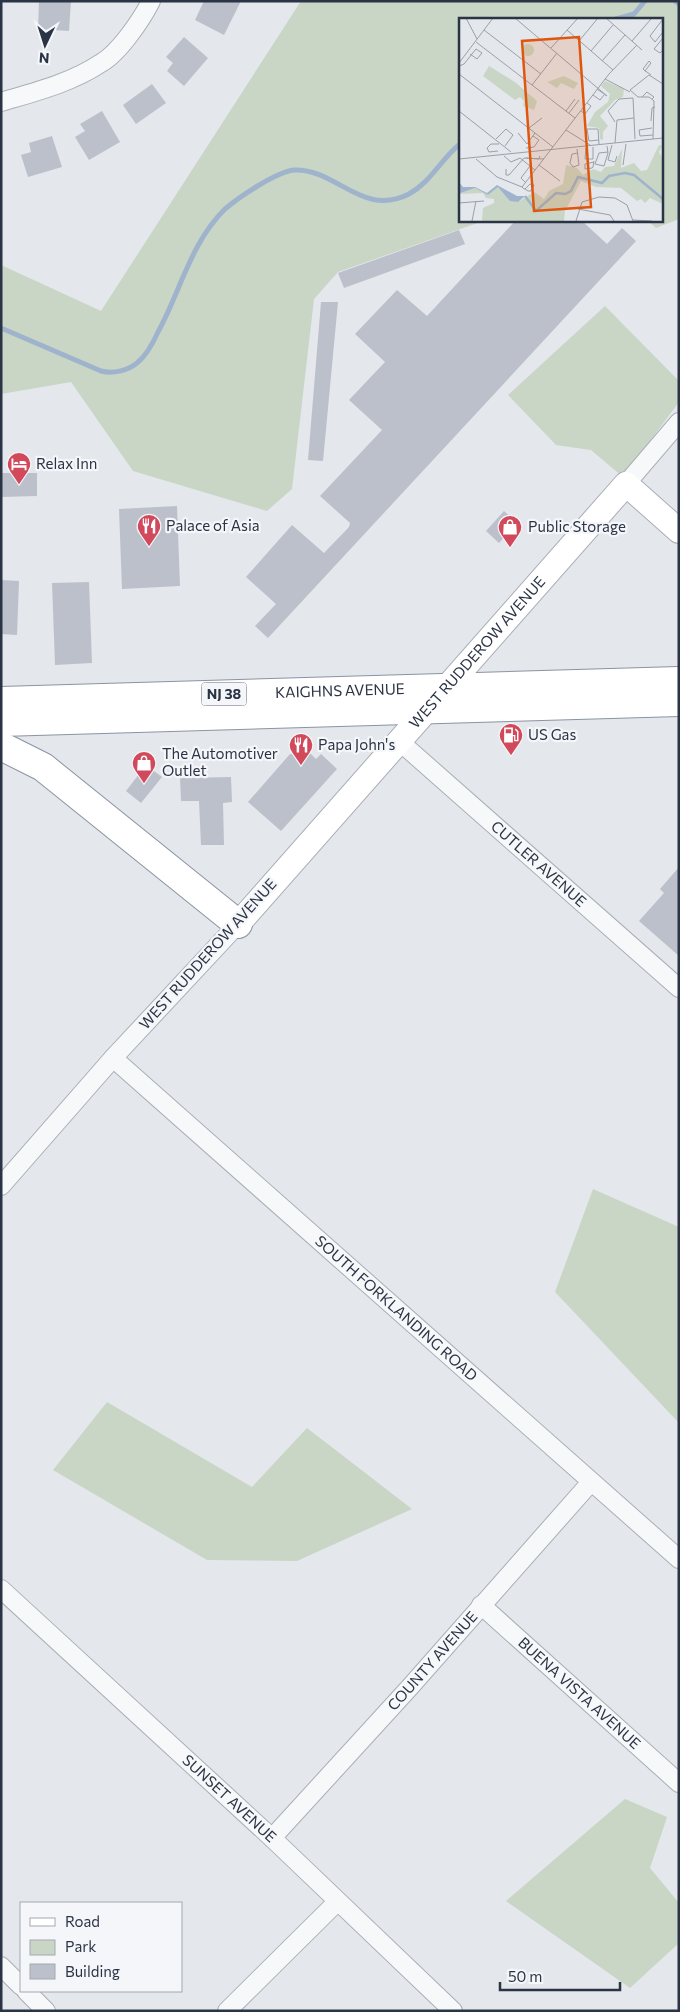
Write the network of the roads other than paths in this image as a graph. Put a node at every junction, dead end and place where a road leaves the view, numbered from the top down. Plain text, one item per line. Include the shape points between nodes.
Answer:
1 (151, 1) edge
2 (1, 102) edge
3 (679, 422) edge
4 (626, 484) junction
5 (679, 531) edge
6 (679, 680) edge
7 (446, 687) junction
8 (1, 701) edge
9 (679, 702) edge
10 (426, 709) junction
11 (1, 722) edge
12 (398, 741) junction
13 (1, 746) edge
14 (238, 924) junction
15 (679, 988) edge
16 (113, 1058) junction
17 (1, 1186) edge
18 (592, 1482) junction
19 (679, 1559) edge
20 (1, 1589) edge
21 (481, 1605) junction
22 (679, 1783) edge
23 (272, 1838) junction
24 (337, 1902) junction
25 (3, 1970) edge
26 (20, 1985) edge
27 (27, 1992) edge
28 (46, 2011) edge
29 (227, 2011) edge
30 (453, 2011) edge

1 - 2 street via 141,21 102,63 48,89
3 - 4 street, WEST RUDDEROW AVENUE
4 - 5 street
4 - 7 street, WEST RUDDEROW AVENUE
6 - 7 highway, KAIGHNS AVENUE / NJ 38
7 - 8 highway, KAIGHNS AVENUE / NJ 38
7 - 10 street, WEST RUDDEROW AVENUE
9 - 10 highway, KAIGHNS AVENUE / NJ 38
10 - 11 highway, KAIGHNS AVENUE / NJ 38
10 - 12 street, WEST RUDDEROW AVENUE
12 - 14 street, WEST RUDDEROW AVENUE
12 - 15 street, CUTLER AVENUE
13 - 14 highway via 43,767
14 - 16 street, WEST RUDDEROW AVENUE
16 - 17 street, WEST RUDDEROW AVENUE
16 - 18 street, SOUTH FORKLANDING ROAD
18 - 19 street, SOUTH FORKLANDING ROAD
18 - 21 street, COUNTY AVENUE
20 - 23 street, SUNSET AVENUE
21 - 22 street, BUENA VISTA AVENUE
21 - 23 street, COUNTY AVENUE
23 - 24 street, SUNSET AVENUE
24 - 29 street
24 - 30 street, SUNSET AVENUE
25 - 26 street
27 - 28 street

